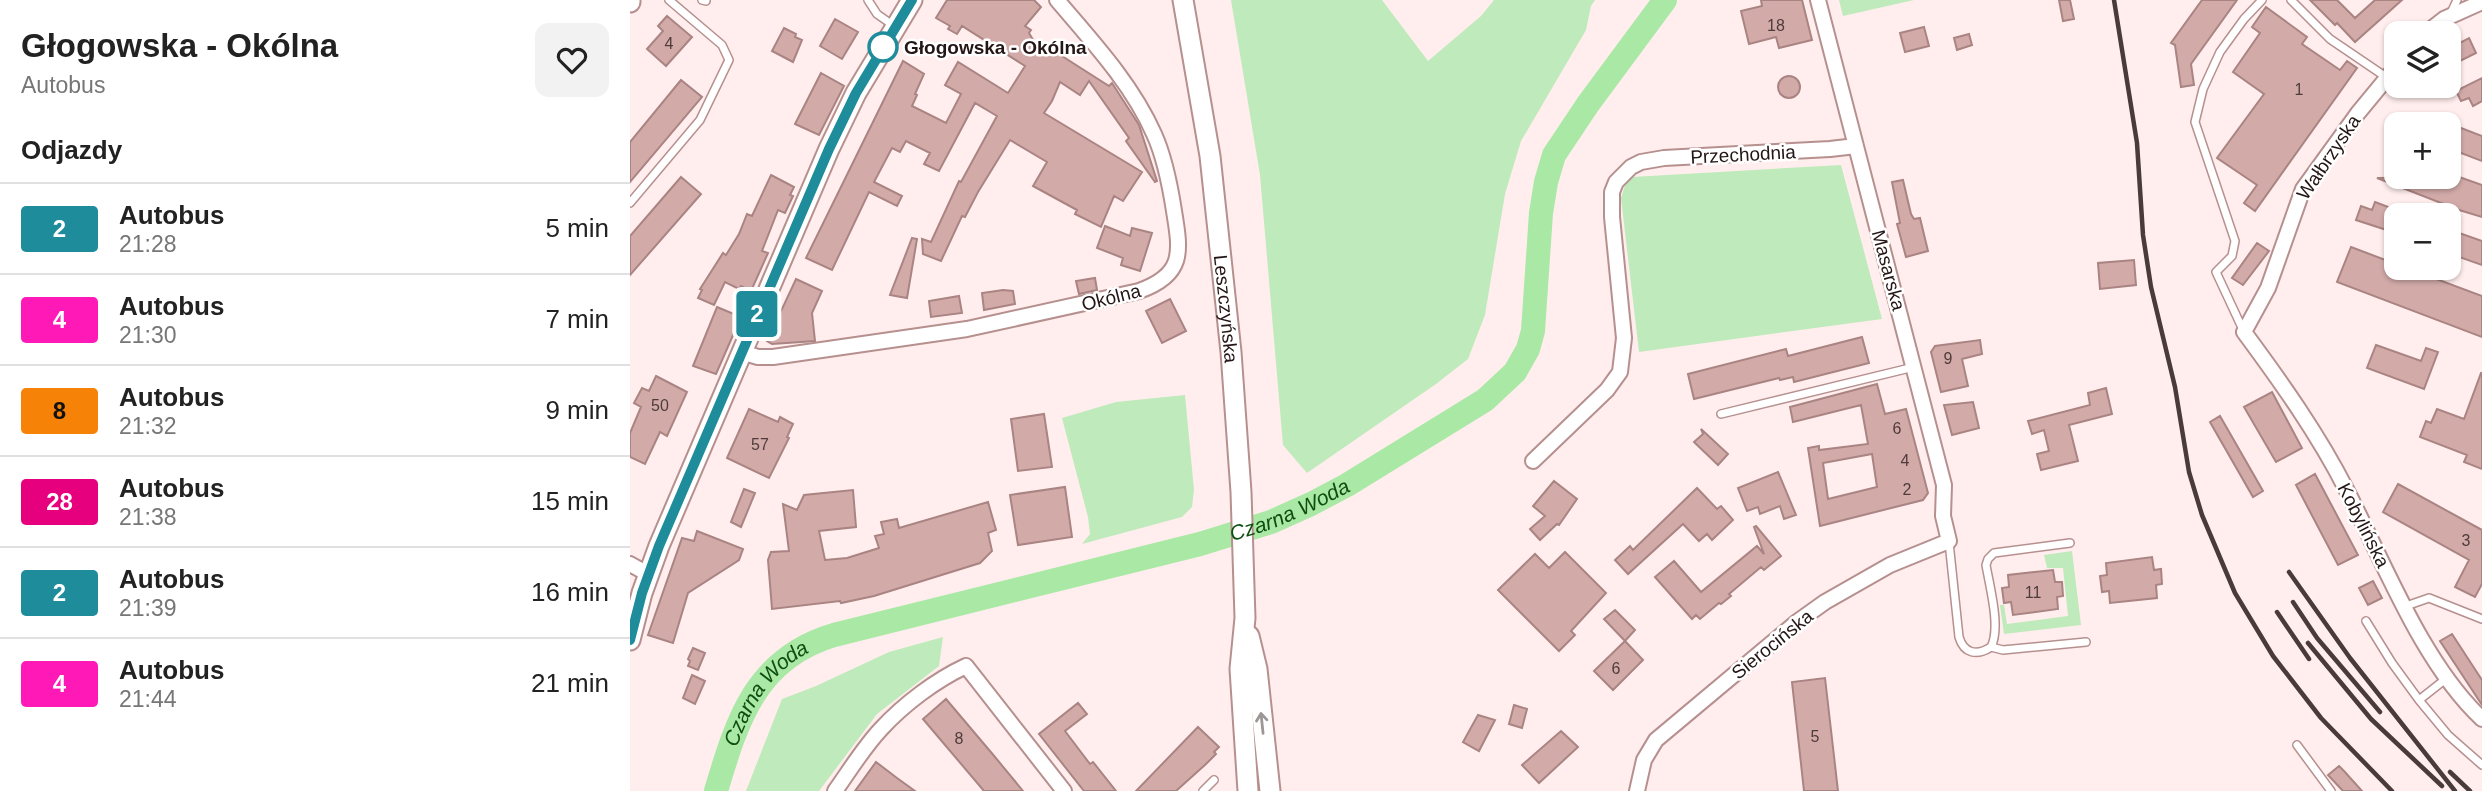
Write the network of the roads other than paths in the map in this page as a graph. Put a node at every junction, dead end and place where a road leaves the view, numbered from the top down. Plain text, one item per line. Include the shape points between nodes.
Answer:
1 (670, 0) edge
2 (868, 0) edge
3 (912, 0) edge
4 (1057, 0) edge
5 (1183, 0) edge
6 (1818, 0) edge
7 (2262, 0) edge
8 (2291, 0) edge
9 (2456, 0) edge
10 (2482, 2) edge
11 (2444, 19) junction
12 (2441, 21) edge
13 (895, 26) junction
14 (2384, 68) edge
15 (2384, 81) edge
16 (1856, 146) junction
17 (630, 203) edge
18 (2244, 332) junction
19 (741, 352) junction
20 (1914, 367) junction
21 (1721, 414) dead end
22 (1533, 461) dead end
23 (1949, 541) junction
24 (2070, 543) dead end
25 (630, 564) edge
26 (648, 574) junction
27 (2406, 606) junction
28 (1245, 618) junction
29 (2482, 619) edge
30 (2367, 621) dead end
31 (630, 640) edge
32 (2085, 642) dead end
33 (1991, 647) junction
34 (2447, 678) junction
35 (2419, 700) junction
36 (2482, 719) edge
37 (2297, 745) dead end
38 (2482, 765) edge
39 (1214, 780) dead end
40 (835, 791) edge
41 (1064, 791) edge
42 (1203, 791) edge
43 (1248, 791) edge
44 (1269, 791) edge
45 (1637, 791) edge
46 (2331, 791) edge

1 - 17 lane via 722,45 729,60 700,120
2 - 13 lane via 877,14
3 - 13 main road
4 - 19 street, Okólna via 1130,92 1155,137 1178,240 1177,261 1169,275 1156,285 1123,295 967,329 775,357
5 - 28 main road, Leszczyńska via 1202,101 1231,352
6 - 16 street, Masarska
7 - 18 lane via 2220,52 2203,89 2195,122 2235,241 2232,256 2216,272
8 - 14 lane via 2330,39
9 - 11 lane
10 - 11 street
11 - 12 street
13 - 19 main road via 845,115
15 - 18 street, Wałbrzyska via 2302,189 2268,288
16 - 20 street, Masarska
16 - 22 street, Przechodnia via 1664,158 1631,167 1616,182 1612,204 1624,330 1620,370 1610,388
18 - 27 street, Kobylińska via 2325,450
19 - 26 main road
20 - 21 lane
20 - 23 street, Masarska via 1945,487 1943,514
23 - 33 lane via 1961,645 1976,653
23 - 45 street, Sierocińska via 1869,576 1801,620 1656,740 1645,758
24 - 33 lane via 1994,553 1988,559 1995,626
25 - 26 street
26 - 31 main road
27 - 29 lane via 2430,598
27 - 34 street, Kobylińska
28 - 43 main road, Leszczyńska via 1240,669
44 -> 28 main road, Leszczyńska via 1257,669
30 - 35 lane
32 - 33 lane via 2003,650
34 - 35 lane
34 - 36 street, Kobylińska
35 - 38 lane via 2448,735
37 - 46 lane
39 - 42 lane
40 - 41 street via 889,721 966,666

